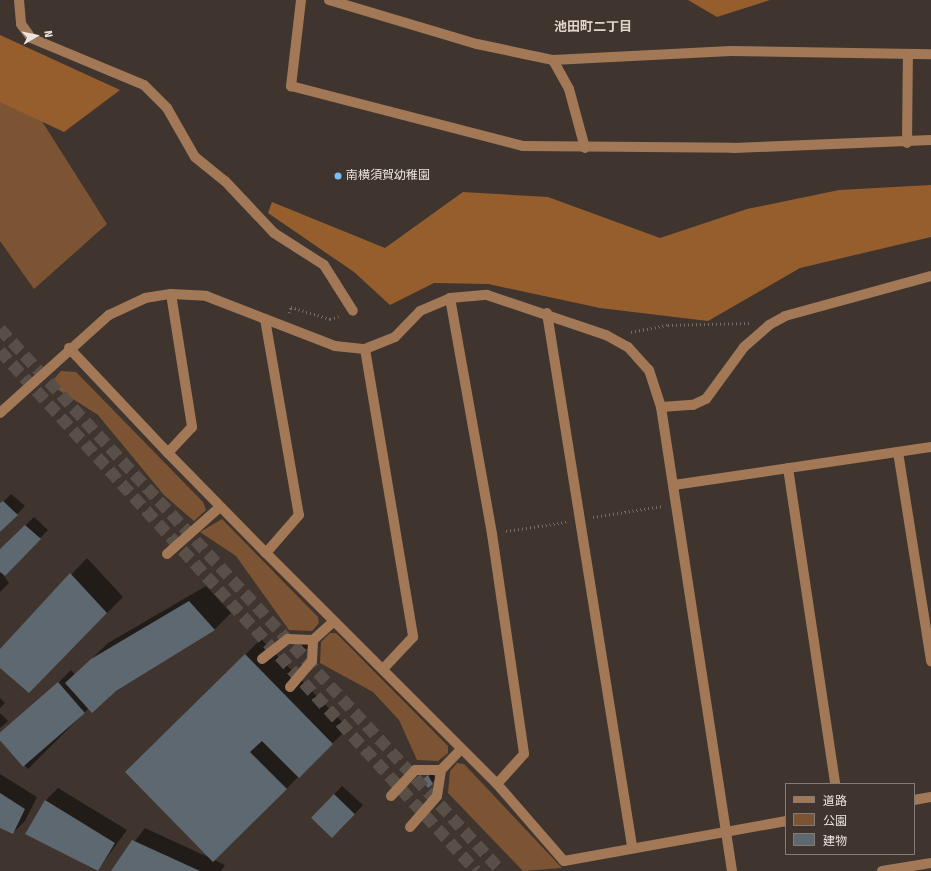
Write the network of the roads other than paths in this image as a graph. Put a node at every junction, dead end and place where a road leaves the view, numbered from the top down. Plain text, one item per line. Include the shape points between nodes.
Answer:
1 (19, 0) edge
2 (301, 0) edge
3 (329, 0) edge
4 (908, 54) junction
5 (931, 54) edge
6 (553, 60) junction
7 (931, 140) edge
8 (907, 143) junction
9 (585, 148) junction
10 (931, 276) edge
11 (171, 294) junction
12 (450, 298) junction
13 (353, 311) road end
14 (547, 313) junction
15 (265, 319) junction
16 (69, 348) junction
17 (365, 349) junction
18 (661, 407) junction
19 (0, 413) edge
20 (931, 447) edge
21 (898, 452) junction
22 (168, 453) junction
23 (788, 468) junction
24 (674, 485) junction
25 (220, 507) junction
26 (266, 553) junction
27 (167, 554) dead end
28 (334, 621) junction
29 (313, 640) junction
30 (262, 659) dead end
31 (931, 661) edge
32 (384, 668) junction
33 (290, 687) dead end
34 (461, 749) junction
35 (441, 770) junction
36 (835, 783) edge
37 (497, 784) junction
38 (391, 796) dead end
39 (931, 797) edge
40 (915, 800) edge
41 (785, 821) edge
42 (410, 827) dead end
43 (726, 832) junction
44 (632, 846) junction
45 (931, 863) edge
46 (732, 871) edge
47 (882, 871) edge

1 - 13 street via 21,24 32,38 144,86 167,108 195,157 225,181 274,233 324,265
2 - 9 street via 290,86 524,146
3 - 6 street via 477,44
4 - 5 street
4 - 6 street via 731,51
4 - 8 street
6 - 9 street via 569,89
7 - 8 street
8 - 9 street
10 - 18 street via 785,316 763,330 744,347 706,399 693,405
11 - 15 street via 206,296
11 - 16 street via 145,298 109,314
11 - 22 street via 192,427
12 - 14 street via 487,295
12 - 17 street via 420,311 394,336
12 - 37 street via 492,534 524,754
14 - 18 street via 628,347 649,370
14 - 44 street
15 - 17 street via 335,346
15 - 26 street via 299,514
16 - 19 street
16 - 22 street
17 - 32 street via 413,637
18 - 24 street
20 - 21 street
21 - 23 street
21 - 31 street
22 - 25 street
23 - 24 street
23 - 36 street
24 - 43 street
25 - 26 street
25 - 27 street
26 - 28 street
28 - 29 street
28 - 32 street
29 - 30 street via 288,639
29 - 33 street via 312,661
32 - 34 street
34 - 35 street
34 - 37 street
35 - 38 street via 415,770
35 - 42 street via 437,796
37 - 44 street via 564,861
39 - 40 street
41 - 43 street
43 - 44 street
43 - 46 street
45 - 47 street

